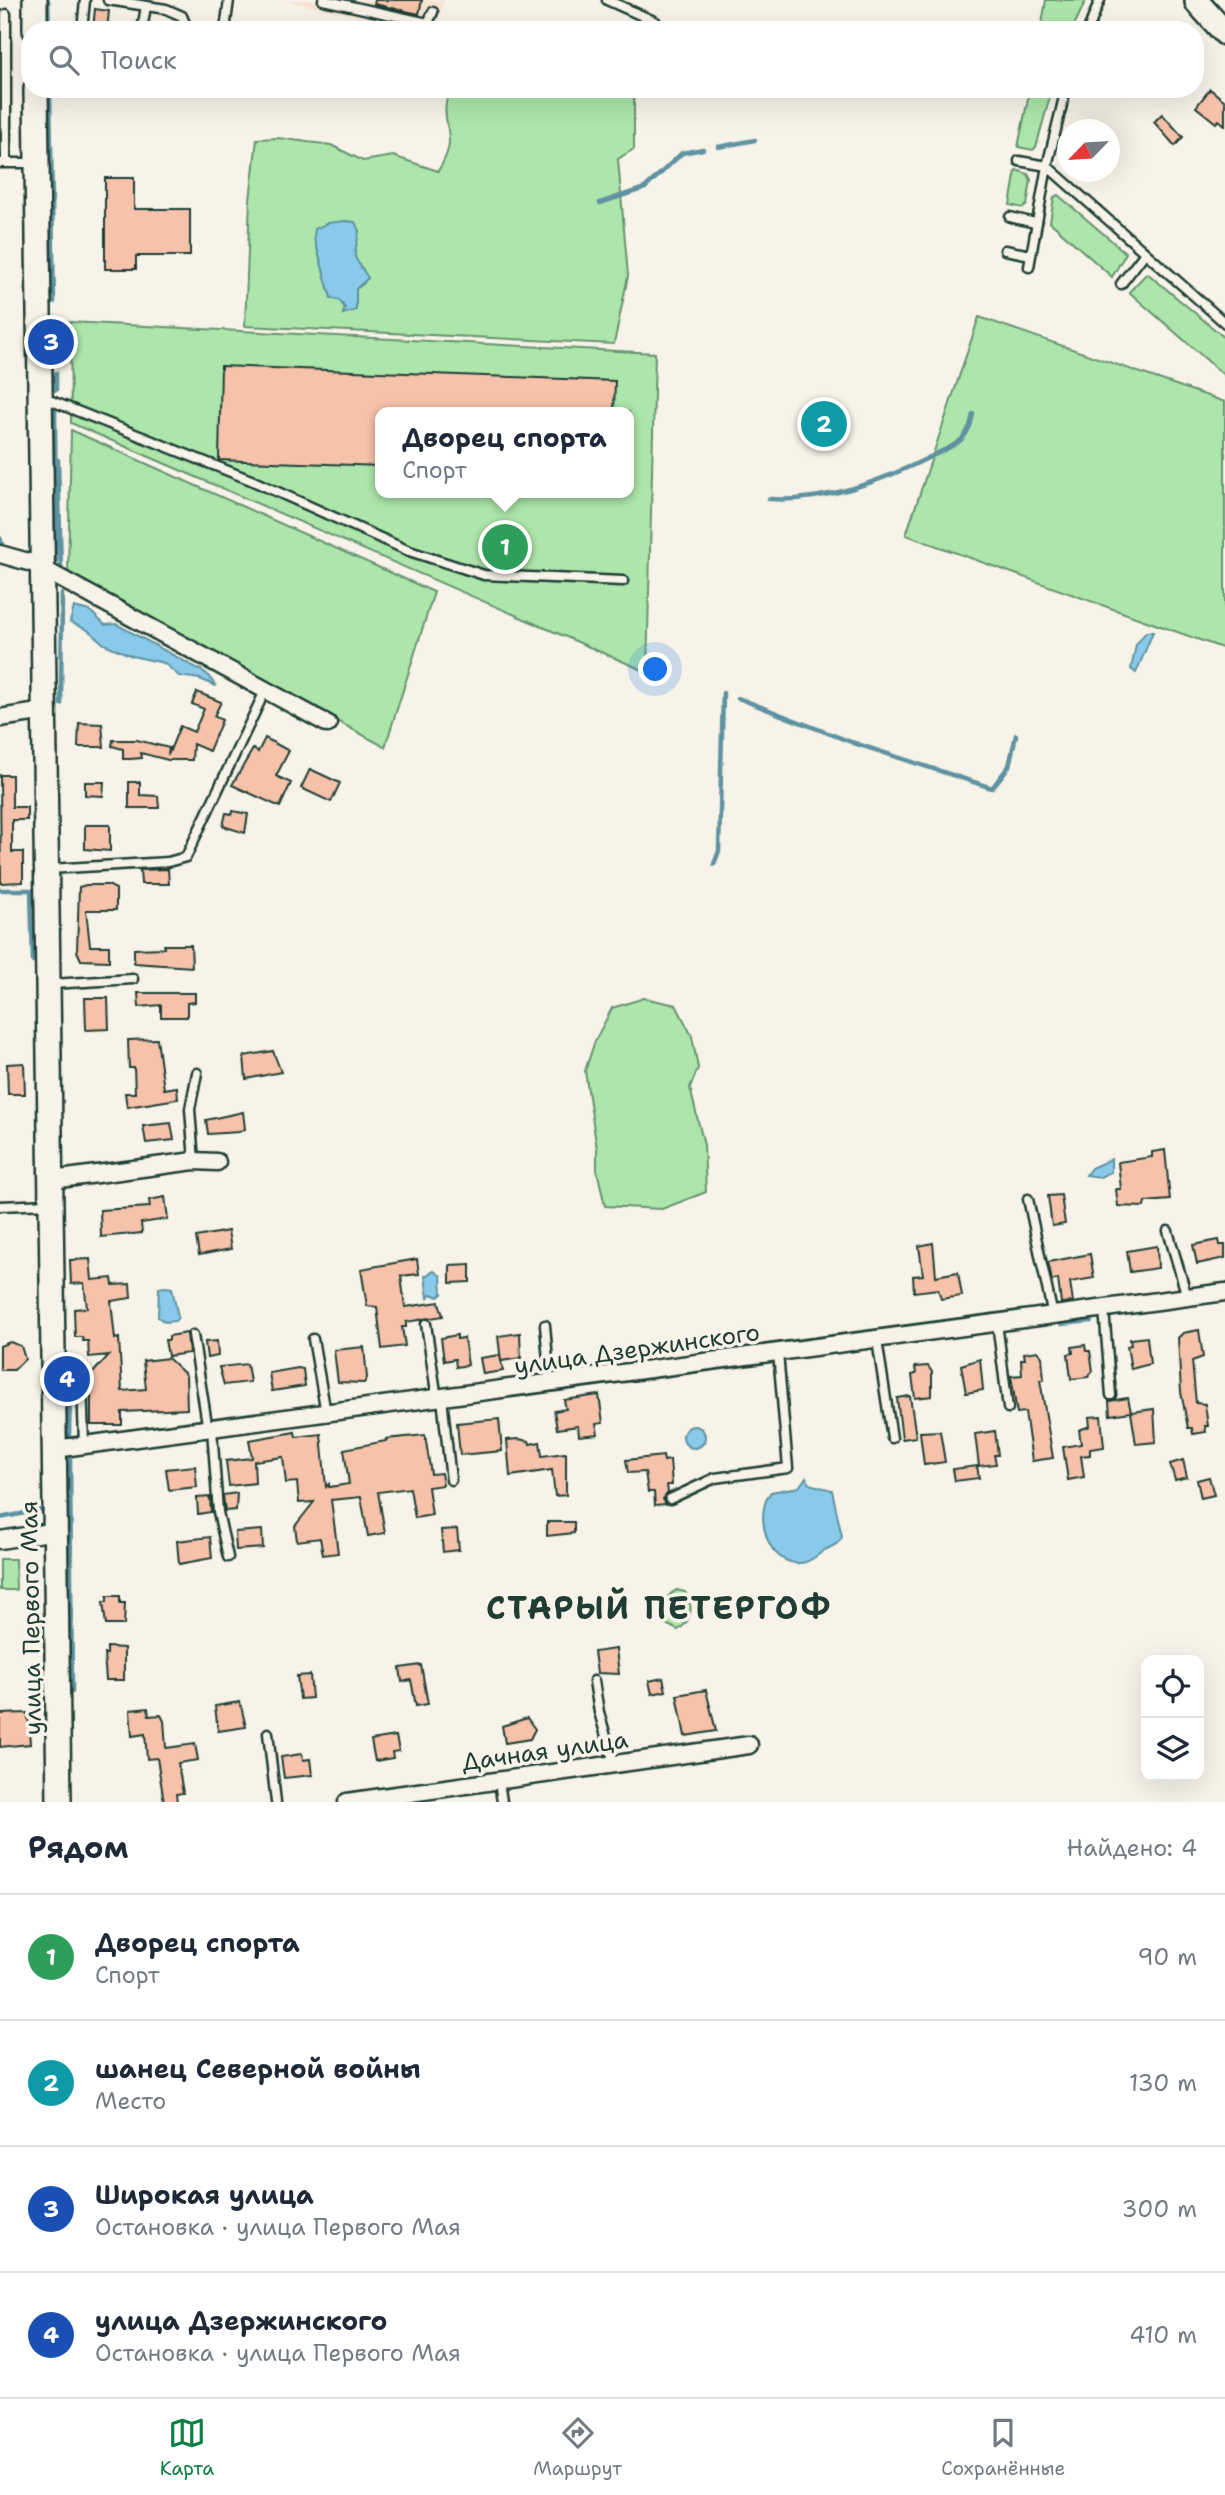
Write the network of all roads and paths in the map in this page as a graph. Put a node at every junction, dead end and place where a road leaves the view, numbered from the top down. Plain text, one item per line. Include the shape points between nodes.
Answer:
1 (35, 0) edge
2 (85, 0) edge
3 (108, 0) edge
4 (229, 0) edge
5 (323, 0) edge
6 (607, 0) edge
7 (1100, 0) edge
8 (1191, 1) edge
9 (146, 6) junction
10 (1225, 8) edge
11 (433, 12) dead end
12 (6, 14) dead end
13 (35, 21) edge
14 (83, 21) edge
15 (144, 21) edge
16 (184, 21) edge
17 (226, 21) edge
18 (419, 21) edge
19 (429, 21) edge
20 (654, 21) edge
21 (1092, 21) edge
22 (1225, 33) edge
23 (36, 98) edge
24 (1064, 98) edge
25 (1019, 161) dead end
26 (3, 163) edge
27 (37, 163) junction
28 (1047, 166) junction
29 (1010, 217) dead end
30 (1035, 223) junction
31 (1006, 250) dead end
32 (1145, 253) junction
33 (1031, 255) junction
34 (1029, 267) dead end
35 (1121, 284) dead end
36 (1225, 323) edge
37 (41, 397) junction
38 (0, 554) edge
39 (43, 570) junction
40 (622, 581) dead end
41 (265, 691) junction
42 (45, 711) junction
43 (0, 718) edge
44 (328, 724) dead end
45 (47, 869) junction
46 (133, 979) dead end
47 (49, 984) junction
48 (197, 1073) dead end
49 (194, 1161) junction
50 (217, 1162) dead end
51 (52, 1180) junction
52 (1028, 1199) dead end
53 (52, 1204) junction
54 (0, 1206) edge
55 (1168, 1231) dead end
56 (1225, 1292) edge
57 (1187, 1297) junction
58 (1104, 1309) junction
59 (1053, 1316) junction
60 (997, 1323) junction
61 (426, 1324) dead end
62 (545, 1325) dead end
63 (193, 1335) dead end
64 (313, 1339) dead end
65 (877, 1340) junction
66 (778, 1353) junction
67 (82, 1378) dead end
68 (550, 1384) junction
69 (1111, 1395) dead end
70 (440, 1399) junction
71 (1008, 1408) dead end
72 (326, 1413) junction
73 (210, 1429) junction
74 (892, 1438) dead end
75 (84, 1445) junction
76 (55, 1449) junction
77 (451, 1480) dead end
78 (670, 1499) dead end
79 (56, 1531) junction
80 (0, 1540) edge
81 (228, 1557) dead end
82 (594, 1681) dead end
83 (268, 1733) dead end
84 (749, 1745) dead end
85 (614, 1764) junction
86 (499, 1781) junction
87 (59, 1802) edge
88 (276, 1802) edge
89 (347, 1802) edge
90 (502, 1802) edge

1 - 13 street
2 - 14 lane
3 - 9 lane
4 - 17 lane
5 - 18 lane
6 - 20 lane
7 - 21 lane
8 - 10 street
8 - 22 street
9 - 15 lane
9 - 16 lane via 166,9
11 - 19 lane
12 - 26 lane
23 - 27 street, улица Первого Мая
24 - 28 lane
25 - 28 lane
26 - 27 lane
27 - 37 street, улица Первого Мая
28 - 30 lane
28 - 32 lane
29 - 30 lane
30 - 33 lane
31 - 33 lane
32 - 35 lane
32 - 36 lane
33 - 34 lane
37 - 39 street, улица Первого Мая
37 - 40 lane via 251,480 409,551 484,575
38 - 39 street
39 - 41 street
39 - 42 street, улица Первого Мая
41 - 44 street
41 - 45 lane via 186,857
42 - 43 street
42 - 45 street, улица Первого Мая
45 - 47 street, улица Первого Мая
46 - 47 lane
47 - 51 street, улица Первого Мая
48 - 49 lane via 190,1109
49 - 50 street
49 - 51 street
51 - 53 street, улица Первого Мая
52 - 59 lane
53 - 54 lane
53 - 76 street, улица Первого Мая
55 - 57 lane
56 - 57 street, улица Дзержинского
57 - 58 street, улица Дзержинского
58 - 59 street, улица Дзержинского
58 - 69 lane
59 - 60 street, улица Дзержинского
60 - 65 street, улица Дзержинского
60 - 71 lane
61 - 70 lane
62 - 68 lane
63 - 73 lane
64 - 72 lane
65 - 66 street, улица Дзержинского
65 - 74 lane
66 - 68 street, улица Дзержинского
66 - 78 lane via 788,1468 715,1478
67 - 75 lane
68 - 70 street, улица Дзержинского
70 - 72 street, улица Дзержинского
70 - 77 lane
72 - 73 street, улица Дзержинского
73 - 75 street, улица Дзержинского
73 - 81 lane via 218,1512
75 - 76 street, улица Дзержинского
76 - 79 street, улица Первого Мая
79 - 80 street
79 - 87 street, улица Первого Мая
82 - 85 lane
83 - 88 lane
84 - 85 street, Дачная улица
85 - 86 street, Дачная улица
86 - 89 street, Дачная улица
86 - 90 lane

